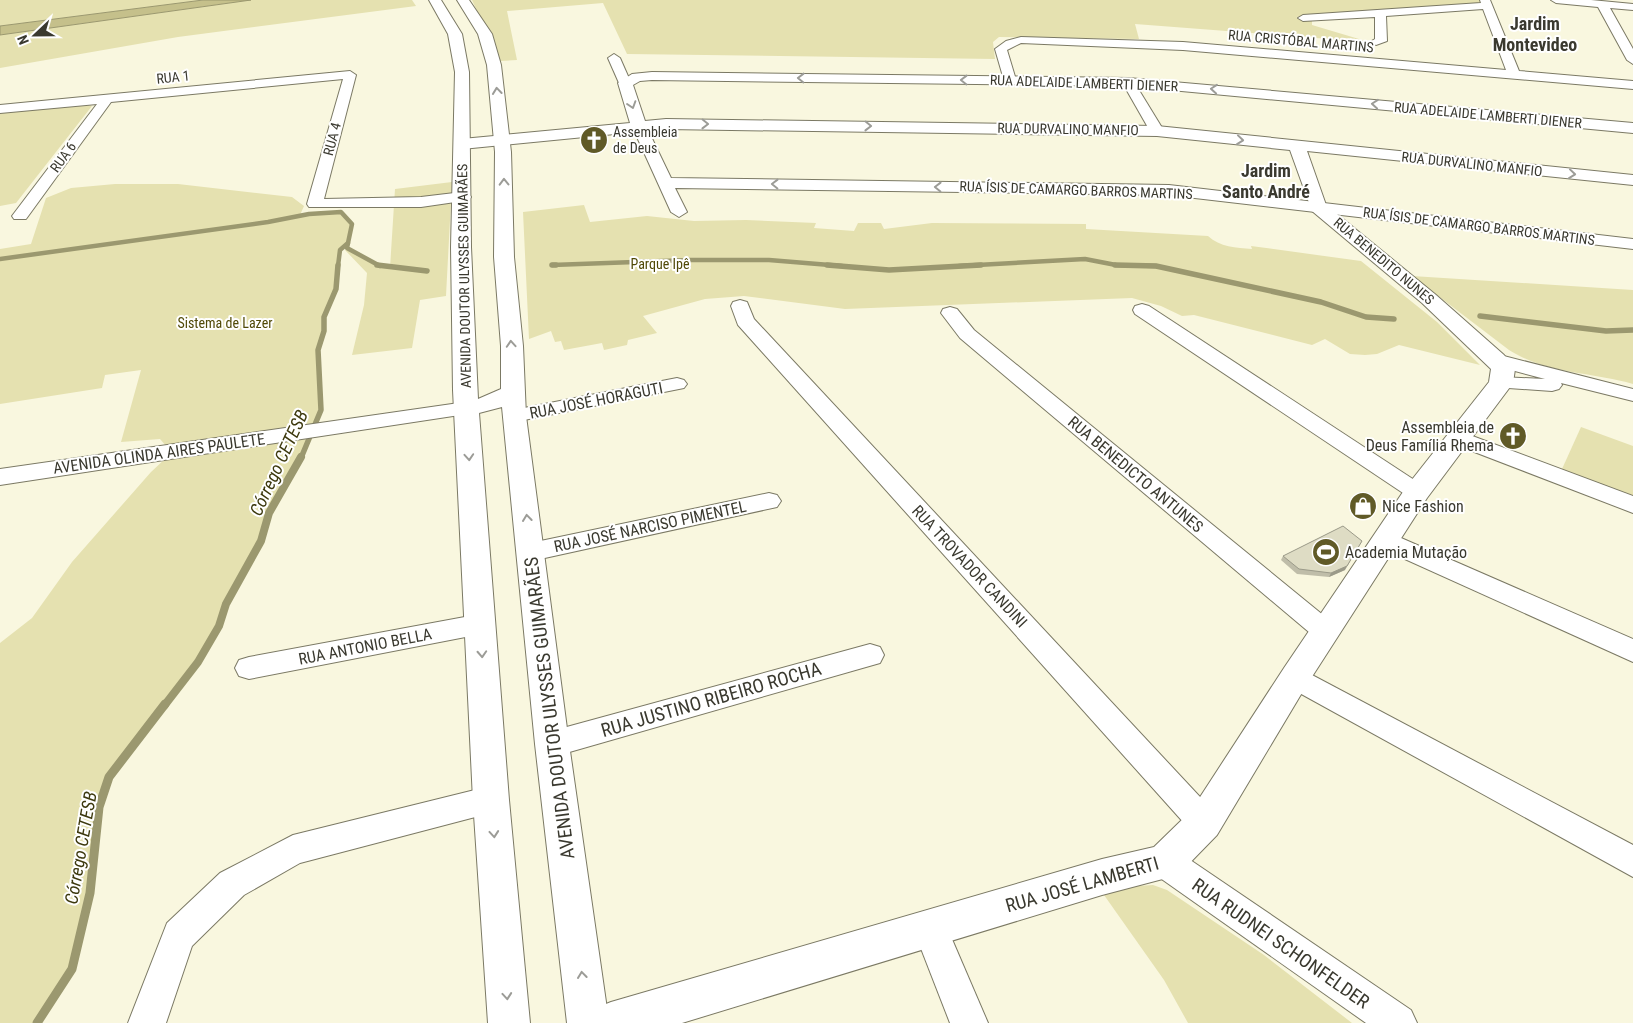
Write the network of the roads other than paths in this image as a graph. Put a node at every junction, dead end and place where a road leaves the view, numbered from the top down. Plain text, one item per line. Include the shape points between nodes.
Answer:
1 (435, 0) edge
2 (463, 0) edge
3 (1556, 0) edge
4 (1486, 3) edge
5 (1602, 4) junction
6 (1633, 8) edge
7 (1380, 13) junction
8 (1303, 18) dead end
9 (1618, 33) junction
10 (1633, 35) edge
11 (1376, 42) dead end
12 (614, 58) dead end
13 (1633, 60) edge
14 (350, 75) joint
15 (1514, 75) junction
16 (623, 78) junction
17 (1010, 80) junction
18 (1128, 82) junction
19 (1633, 86) edge
20 (107, 99) junction
21 (0, 109) edge
22 (639, 126) junction
23 (1633, 128) edge
24 (1157, 131) junction
25 (502, 139) junction
26 (462, 144) junction
27 (1297, 146) junction
28 (1633, 180) edge
29 (667, 183) junction
30 (463, 197) junction
31 (1318, 207) junction
32 (679, 212) dead end
33 (20, 216) dead end
34 (1633, 244) edge
35 (740, 306) dead end
36 (1142, 310) dead end
37 (950, 313) dead end
38 (1499, 371) junction
39 (677, 384) dead end
40 (1633, 394) edge
41 (514, 405) junction
42 (466, 408) junction
43 (1459, 438) junction
44 (0, 477) edge
45 (1417, 492) junction
46 (769, 501) dead end
47 (1633, 506) edge
48 (1385, 540) junction
49 (531, 552) junction
50 (480, 624) junction
51 (1325, 631) junction
52 (1633, 651) edge
53 (870, 655) dead end
54 (250, 668) dead end
55 (1295, 677) junction
56 (552, 744) junction
57 (491, 800) junction
58 (1204, 823) junction
59 (1165, 862) junction
60 (1633, 862) edge
61 (930, 928) junction
62 (147, 1023) edge
63 (510, 1023) edge
64 (588, 1023) edge
65 (611, 1023) edge
66 (969, 1023) edge
67 (1398, 1023) edge

1 - 26 street, AVENIDA DOUTOR ULYSSES GUIMARÃES via 454,31 462,72
25 -> 2 street, AVENIDA DOUTOR ULYSSES GUIMARÃES via 494,64 482,27
3 - 5 street
4 - 7 street
4 - 15 street
5 - 6 street
5 - 9 street
7 - 8 street
7 - 11 street via 1381,41
9 - 10 street
9 - 13 street
12 - 16 street
14 - 20 street, RUA 1
14 - 30 street, RUA 4 via 314,204 421,202
15 - 17 street, RUA CRISTÓBAL MARTINS via 1144,43 1021,40 1001,49
15 - 19 street, RUA CRISTÓBAL MARTINS
17 -> 16 street, RUA ADELAIDE LAMBERTI DIENER
16 -> 22 street
17 - 18 street, RUA ADELAIDE LAMBERTI DIENER
23 -> 18 street, RUA ADELAIDE LAMBERTI DIENER
18 - 24 street
20 - 21 street, RUA 1
20 - 33 street, RUA 6
22 -> 24 street, RUA DURVALINO MANFIO
22 - 25 street, RUA DURVALINO MANFIO
22 - 29 street
24 -> 27 street, RUA DURVALINO MANFIO
25 - 26 street, AVENIDA DOUTOR ULYSSES GUIMARÃES
41 -> 25 street, AVENIDA DOUTOR ULYSSES GUIMARÃES via 504,257
26 - 30 street, AVENIDA DOUTOR ULYSSES GUIMARÃES
27 -> 28 street, RUA DURVALINO MANFIO
27 - 31 street, RUA BENEDITO NUNES
31 -> 29 street, RUA ÍSIS DE CAMARGO BARROS MARTINS via 1169,190
29 - 32 street
30 - 42 street, AVENIDA DOUTOR ULYSSES GUIMARÃES via 461,256
31 - 34 street, RUA ÍSIS DE CAMARGO BARROS MARTINS
31 - 38 street, RUA BENEDITO NUNES via 1429,299
35 - 58 street, RUA TROVADOR CANDINI via 745,321
36 - 45 street
37 - 51 street, RUA BENEDICTO ANTUNES via 968,334
38 - 40 street
38 - 43 street, RUA JOSÉ LAMBERTI
39 - 41 street, RUA JOSÉ HORAGUTI
41 - 42 street, AVENIDA DOUTOR ULYSSES GUIMARÃES via 488,404
49 -> 41 street, AVENIDA DOUTOR ULYSSES GUIMARÃES
42 - 44 street, AVENIDA OLINDA AIRES PAULETE
42 -> 50 street, AVENIDA DOUTOR ULYSSES GUIMARÃES
43 - 45 street, RUA JOSÉ LAMBERTI
43 - 47 street
45 - 48 street, RUA JOSÉ LAMBERTI
46 - 49 street, RUA JOSÉ NARCISO PIMENTEL
48 - 51 street, RUA JOSÉ LAMBERTI
48 - 52 street
49 - 56 street, AVENIDA DOUTOR ULYSSES GUIMARÃES
50 - 54 street, RUA ANTONIO BELLA
50 -> 57 street, AVENIDA DOUTOR ULYSSES GUIMARÃES
51 - 55 street, RUA JOSÉ LAMBERTI
53 - 56 street, RUA JUSTINO RIBEIRO ROCHA
55 - 58 street, RUA JOSÉ LAMBERTI
55 - 60 street
64 -> 56 street, AVENIDA DOUTOR ULYSSES GUIMARÃES
57 - 62 street via 293,850 232,884 179,935
57 -> 63 street, AVENIDA DOUTOR ULYSSES GUIMARÃES
58 - 59 street, RUA JOSÉ LAMBERTI
59 - 61 street, RUA JOSÉ LAMBERTI via 1102,877
59 - 67 street, RUA RUDNEI SCHONFELDER
61 - 65 street, RUA JOSÉ LAMBERTI
61 - 66 street

